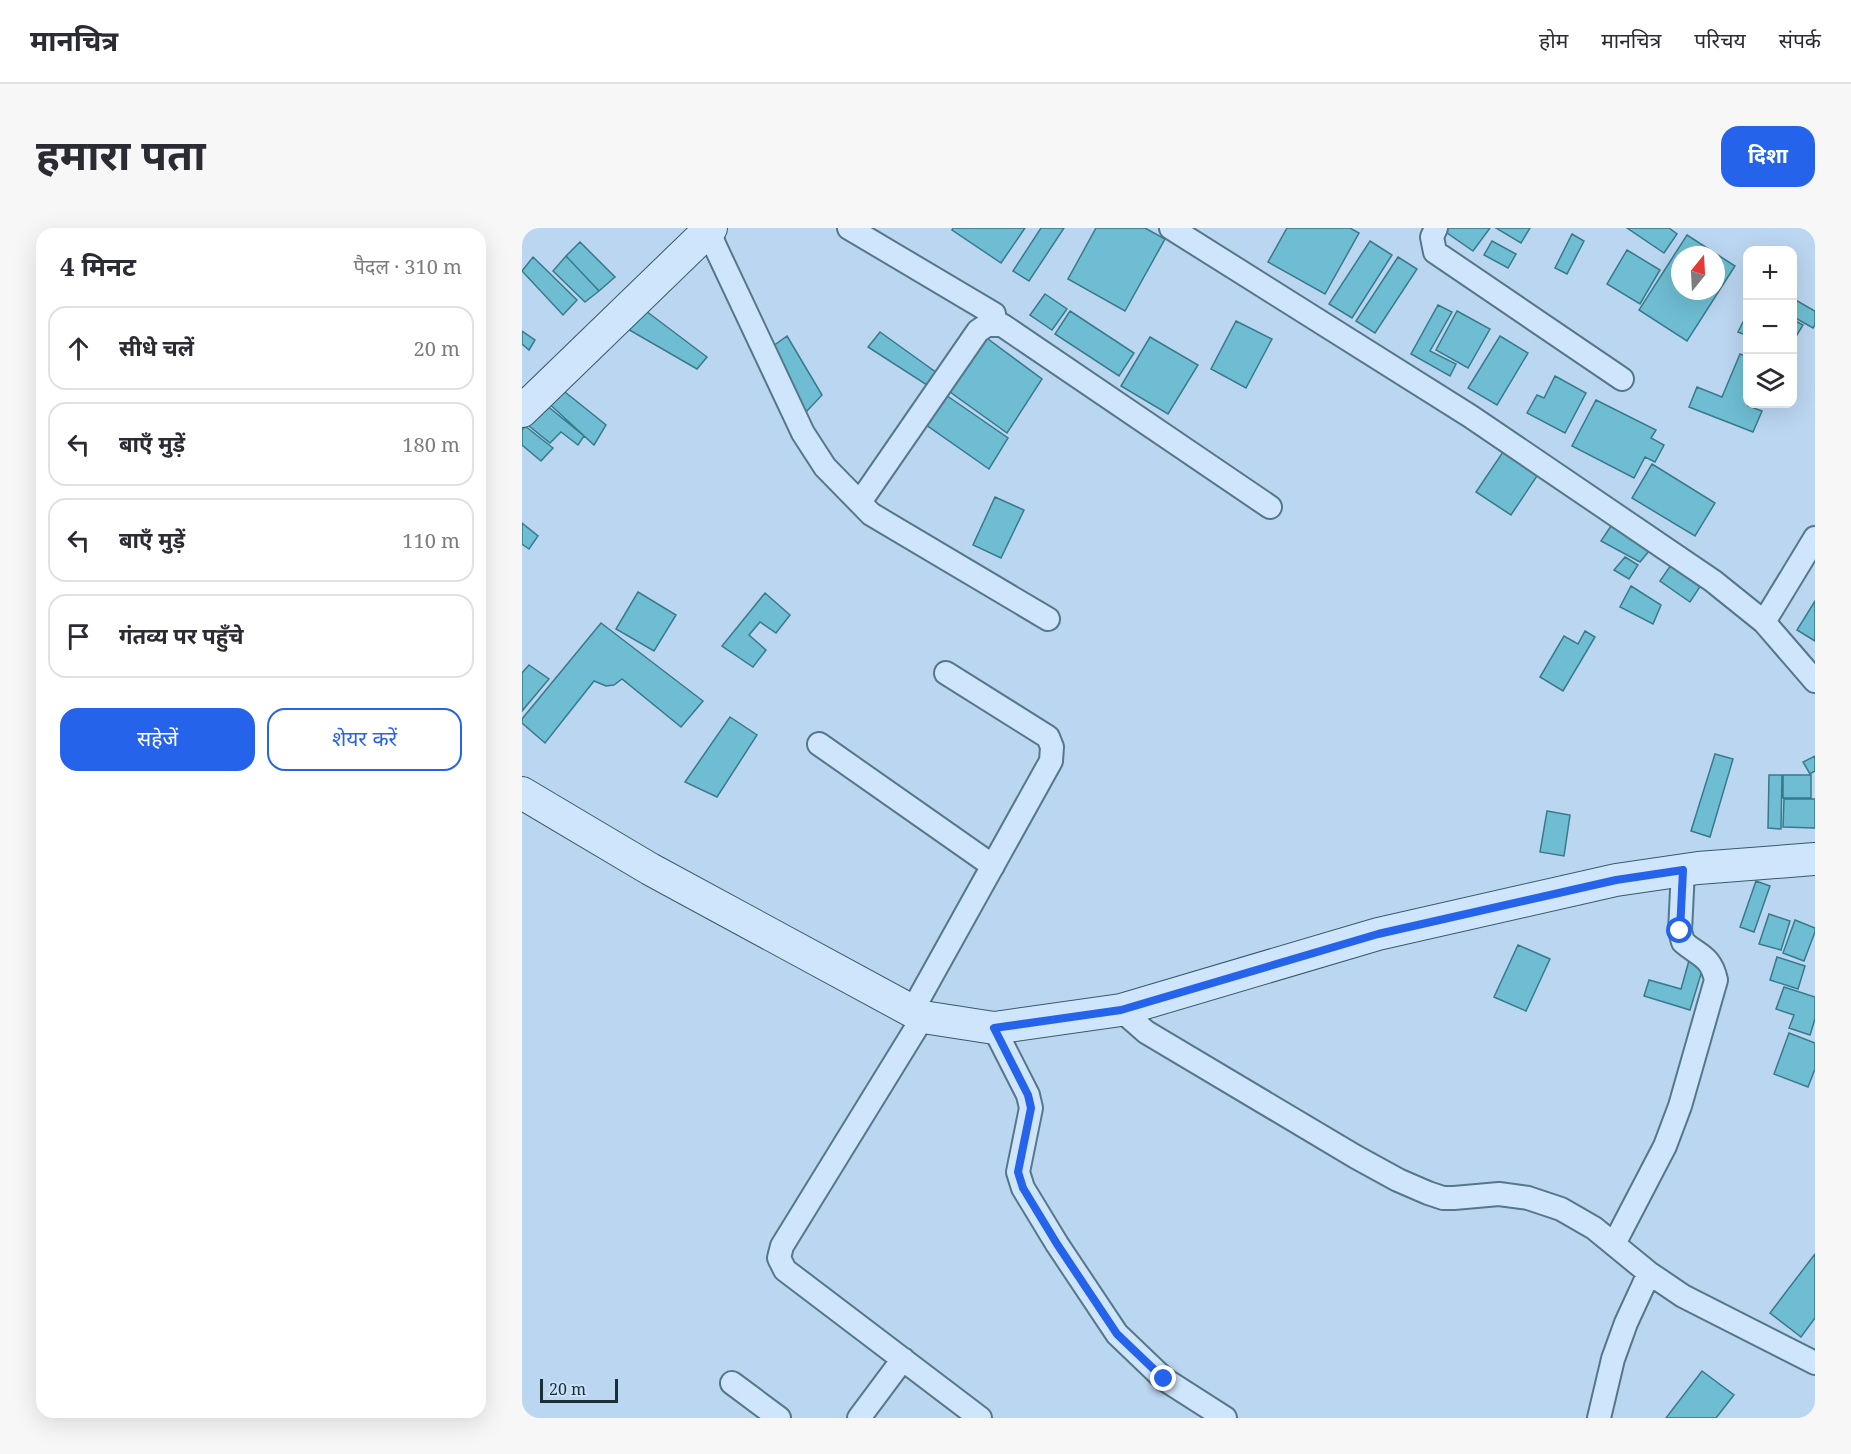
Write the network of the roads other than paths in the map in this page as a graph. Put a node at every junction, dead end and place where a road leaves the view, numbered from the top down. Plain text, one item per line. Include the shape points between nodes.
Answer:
1 (849, 228) edge
2 (1171, 228) edge
3 (1436, 228) edge
4 (710, 229) edge
5 (994, 314) dead end
6 (1622, 379) dead end
7 (522, 411) edge
8 (860, 502) junction
9 (1270, 507) dead end
10 (1815, 538) edge
11 (1048, 619) dead end
12 (1764, 622) junction
13 (946, 673) dead end
14 (1815, 681) edge
15 (819, 744) dead end
16 (522, 793) edge
17 (1815, 859) edge
18 (993, 866) junction
19 (1683, 870) junction
20 (1121, 1010) junction
21 (918, 1014) junction
22 (994, 1028) junction
23 (1614, 1244) junction
24 (1649, 1274) junction
25 (903, 1359) junction
26 (1815, 1363) edge
27 (732, 1383) dead end
28 (775, 1417) edge
29 (859, 1418) edge
30 (980, 1418) edge
31 (1225, 1418) edge
32 (1599, 1418) edge

1 - 5 street
2 - 12 street via 1470,416 1713,581
3 - 6 street via 1432,237 1435,252
4 - 7 street
4 - 8 street via 803,433 825,467
8 - 9 street via 978,331 987,325 1002,325
8 - 11 street via 871,514
10 - 12 street
12 - 14 street
13 - 18 street via 1048,737 1052,747 1051,761
15 - 18 street
16 - 21 street via 650,869
17 - 19 street
18 - 21 street
19 - 20 street via 1616,880 1378,934
19 - 23 street via 1683,942 1708,960 1716,980 1665,1146
20 - 22 street
20 - 23 street via 1146,1032 1398,1180 1443,1198 1499,1194 1528,1198 1561,1209
21 - 22 street
21 - 25 street via 782,1246 779,1258 785,1270
22 - 31 street via 1031,1108 1018,1172 1028,1197 1117,1334 1164,1379
23 - 24 street
24 - 26 street via 1683,1296
24 - 32 street via 1613,1359
25 - 29 street
25 - 30 street
27 - 28 street

